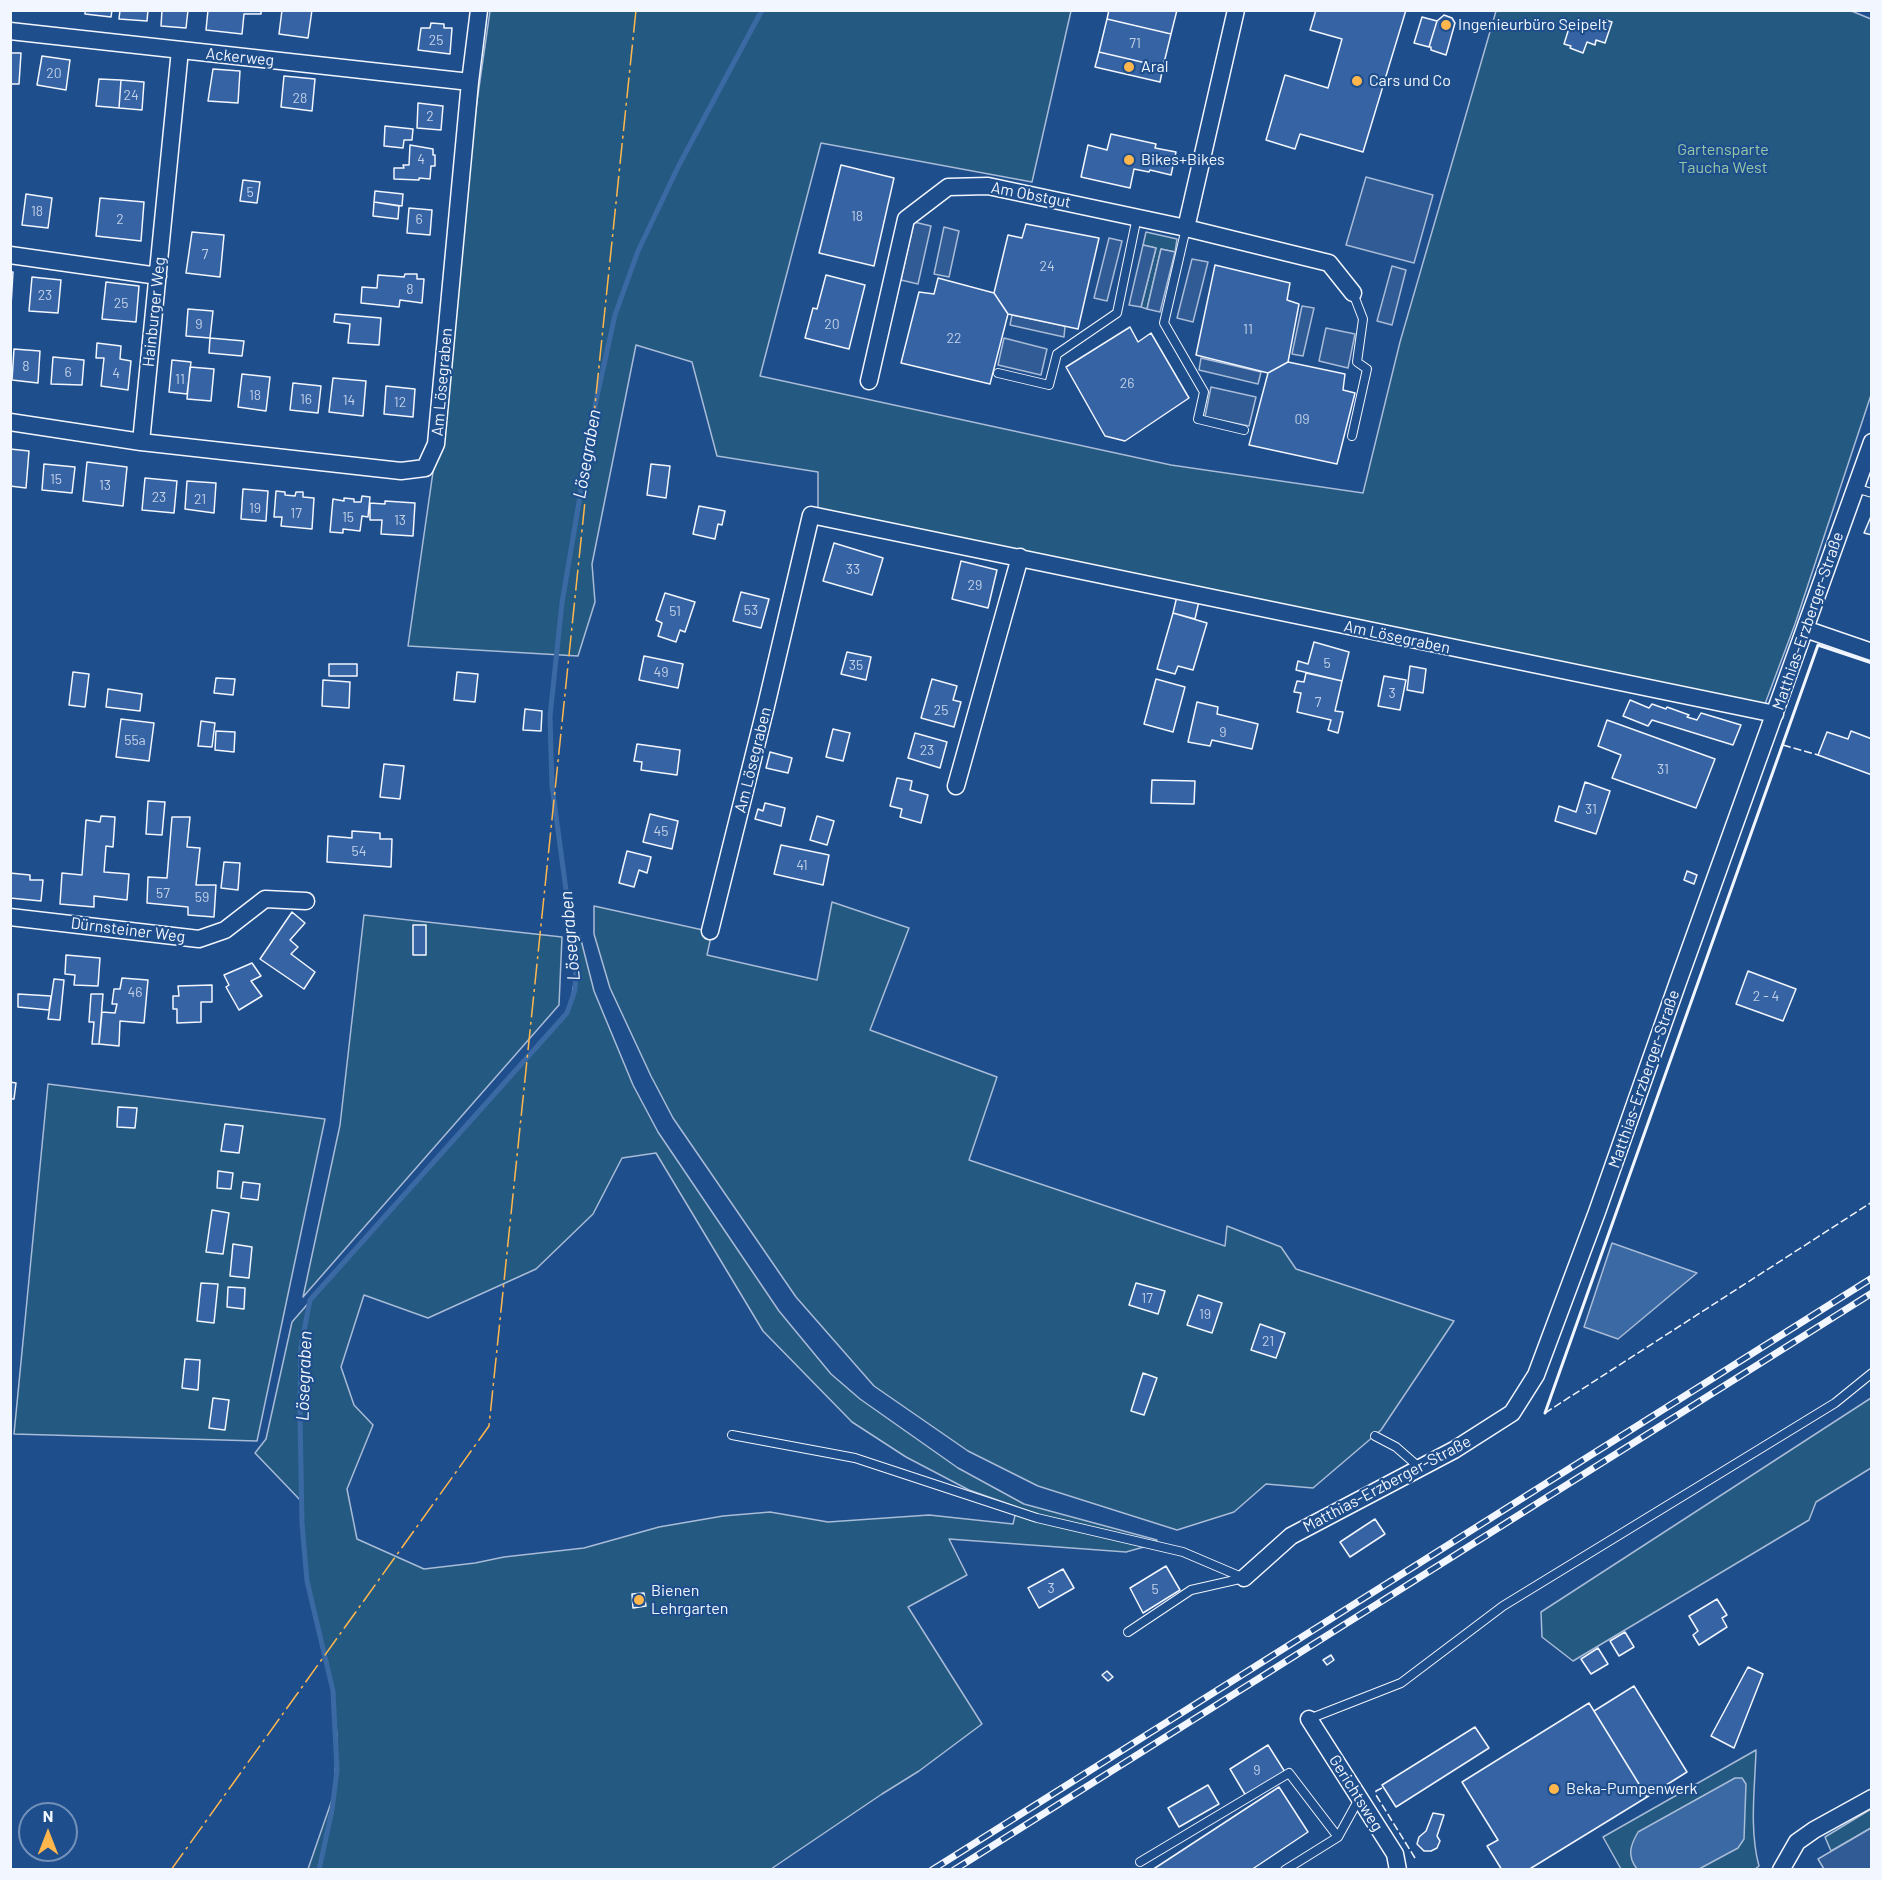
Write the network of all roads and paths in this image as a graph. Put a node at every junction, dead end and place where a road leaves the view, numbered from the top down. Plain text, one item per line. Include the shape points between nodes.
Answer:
1 (479, 10) edge
2 (1236, 10) edge
3 (10, 31) edge
4 (180, 50) junction
5 (470, 82) junction
6 (1137, 217) junction
7 (1186, 228) junction
8 (10, 255) edge
9 (158, 276) junction
10 (1353, 293) joint
11 (998, 373) dead end
12 (869, 381) dead end
13 (10, 422) edge
14 (1244, 430) dead end
15 (1352, 436) dead end
16 (141, 442) junction
17 (1872, 442) edge
18 (1855, 488) junction
19 (1872, 493) edge
20 (1020, 557) junction
21 (1805, 629) junction
22 (1872, 652) edge
23 (1775, 714) junction
24 (956, 786) dead end
25 (306, 901) dead end
26 (10, 917) edge
27 (710, 931) dead end
28 (1872, 1373) edge
29 (732, 1435) dead end
30 (1375, 1436) dead end
31 (1420, 1468) junction
32 (1244, 1578) junction
33 (1128, 1632) dead end
34 (1309, 1719) joint
35 (1359, 1798) junction
36 (1872, 1798) edge
37 (1338, 1837) junction
38 (1140, 1862) dead end
39 (1285, 1869) edge
40 (1398, 1869) edge
41 (1781, 1869) edge

1 - 5 street, Am Lösegraben
2 - 7 street
3 - 4 street, Ackerweg
4 - 5 street, Ackerweg
4 - 9 street, Hainburger Weg
5 - 16 street, Am Lösegraben via 436,444 425,468 401,471
6 - 7 street, Am Obstgut
6 - 11 lane via 1117,313 1057,354 1049,385
6 - 12 street, Am Obstgut via 988,186 948,187 906,219
7 - 10 street, Am Obstgut via 1329,263
7 - 14 lane via 1164,323 1204,392 1198,419
8 - 9 street
9 - 16 street, Hainburger Weg
10 - 15 lane via 1363,319 1357,362 1367,369
13 - 16 street
17 - 18 street, Matthias-Erzberger-Straße
18 - 19 lane
18 - 21 street, Matthias-Erzberger-Straße
20 - 23 street, Am Lösegraben
20 - 24 street
20 - 27 street, Am Lösegraben via 811,515 729,884
21 - 22 street
21 - 23 street, Matthias-Erzberger-Straße
23 - 31 street, Matthias-Erzberger-Straße via 1536,1375 1512,1413
25 - 26 street, Dürnsteiner Weg via 265,899 225,930 199,939
28 - 34 lane via 1835,1403 1503,1606 1401,1683
29 - 32 lane via 855,1458 1036,1518 1184,1552
30 - 31 lane via 1396,1447
31 - 32 street, Matthias-Erzberger-Straße via 1291,1536
32 - 33 lane via 1191,1590
34 - 35 street, Gerichtsweg
35 - 37 lane
35 - 40 street, Gerichtsweg via 1395,1854
36 - 41 street via 1797,1842
37 - 38 lane via 1289,1773
37 - 39 lane

